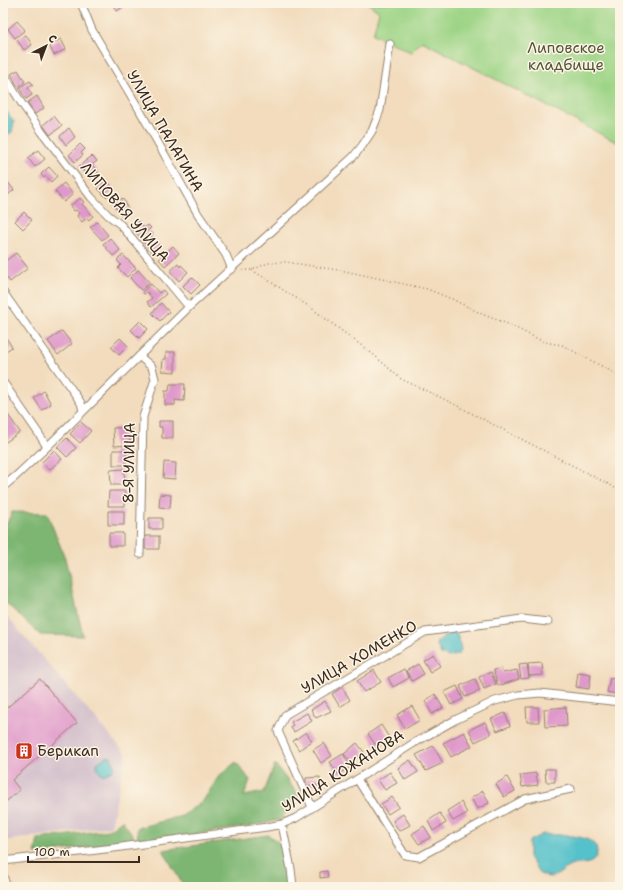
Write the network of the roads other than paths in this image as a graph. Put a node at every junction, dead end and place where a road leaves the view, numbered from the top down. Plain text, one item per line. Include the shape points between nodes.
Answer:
1 (81, 3) edge
2 (390, 44) dead end
3 (3, 73) edge
4 (232, 269) junction
5 (3, 292) edge
6 (189, 308) junction
7 (139, 356) junction
8 (3, 382) edge
9 (83, 411) junction
10 (47, 447) junction
11 (3, 487) edge
12 (140, 554) dead end
13 (548, 622) dead end
14 (620, 702) edge
15 (356, 779) junction
16 (571, 789) dead end
17 (312, 807) junction
18 (282, 824) junction
19 (3, 861) edge
20 (3, 874) edge
21 (6, 887) edge
22 (292, 887) edge

1 - 4 street, УЛИЦА ПАЛАГИНА via 92,30
2 - 4 street via 380,110 372,132 343,167
3 - 6 street, ЛИПОВАЯ УЛИЦА via 22,104 90,197 126,231
4 - 6 street
5 - 9 street via 77,397
6 - 7 street
7 - 9 street
7 - 12 street, 8-Я УЛИЦА via 152,367 155,378 142,417
8 - 10 street
9 - 10 street
10 - 11 street
13 - 17 street, УЛИЦА ХОМЕНКО via 522,619 425,632 285,715 278,730
14 - 15 street, УЛИЦА КОЖАНОВА via 540,693 495,701 454,720
15 - 16 street via 405,855 419,857 525,798
15 - 17 street, УЛИЦА КОЖАНОВА
17 - 18 street, УЛИЦА КОЖАНОВА
18 - 19 street, УЛИЦА КОЖАНОВА
18 - 22 street
20 - 21 street

